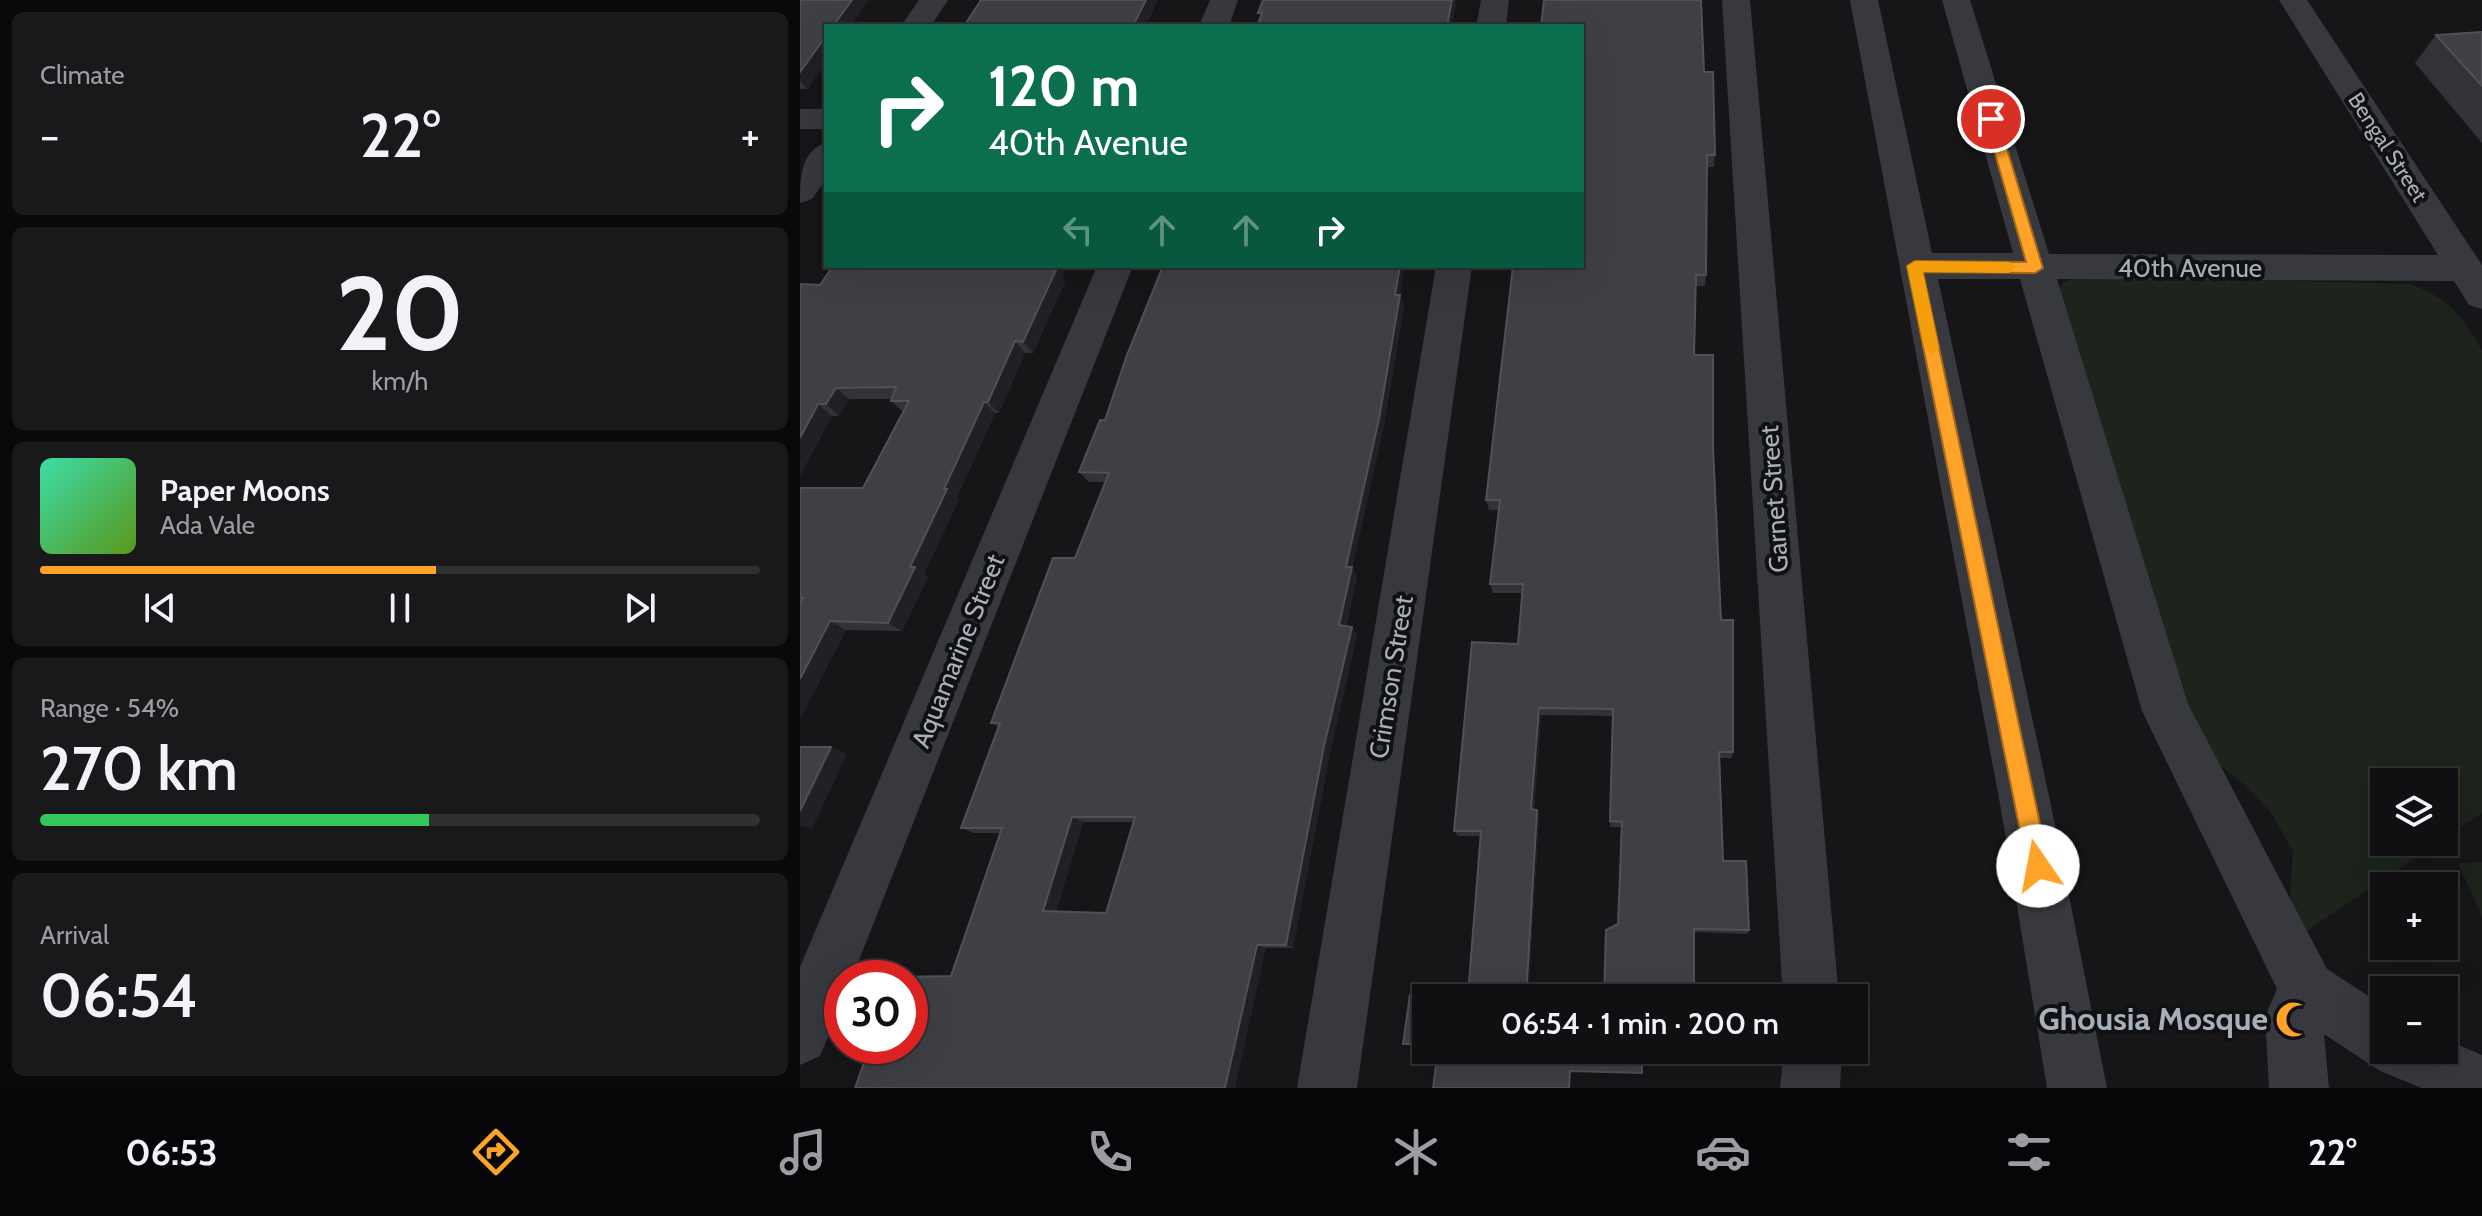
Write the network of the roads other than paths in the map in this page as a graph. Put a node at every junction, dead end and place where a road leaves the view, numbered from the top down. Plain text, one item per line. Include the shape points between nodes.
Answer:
1 (934, 0) edge
2 (1224, 0) edge
3 (1495, 0) edge
4 (1736, 0) edge
5 (1864, 0) edge
6 (1956, 0) edge
7 (2293, 0) edge
8 (917, 24) edge
9 (1215, 24) edge
10 (1491, 24) edge
11 (800, 119) edge
12 (824, 119) edge
13 (824, 157) edge
14 (800, 191) edge
15 (1915, 266) junction
16 (1114, 268) edge
17 (1454, 268) edge
18 (2035, 268) junction
19 (2474, 281) edge
20 (1810, 984) edge
21 (2307, 989) junction
22 (2370, 1031) edge
23 (800, 1036) edge
24 (1812, 1064) edge
25 (1327, 1088) edge
26 (1810, 1088) edge
27 (2077, 1088) edge
28 (2299, 1088) edge

1 - 8 street
2 - 9 street
3 - 10 street
4 - 20 street, Garnet Street
5 - 15 street
6 - 18 street
7 - 19 street, Bengal Street
11 - 12 street
13 - 14 street
15 - 18 street, 40th Avenue
15 - 27 street via 2050,926
16 - 23 street, Aquamarine Street
17 - 25 street, Crimson Street
18 - 19 street, 40th Avenue
18 - 21 street via 2166,711
21 - 22 street
21 - 28 street via 2294,1017
24 - 26 street

